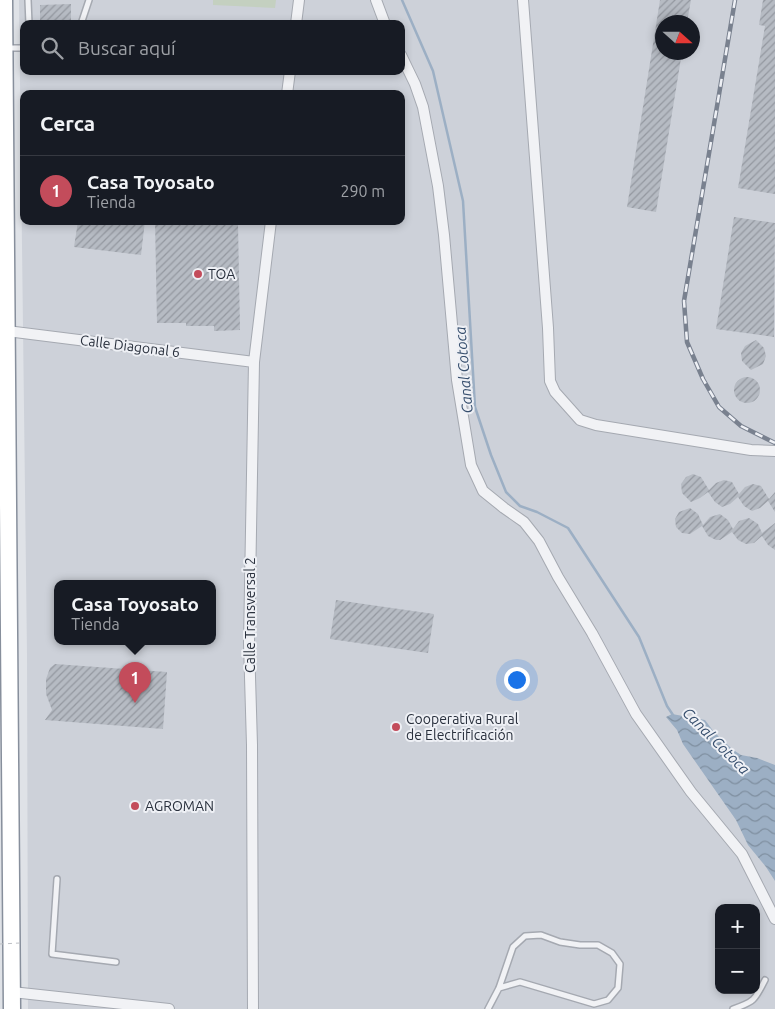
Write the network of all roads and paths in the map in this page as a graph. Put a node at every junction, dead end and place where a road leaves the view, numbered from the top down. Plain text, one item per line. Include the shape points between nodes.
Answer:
1 (4, 0) edge
2 (28, 0) edge
3 (89, 0) edge
4 (299, 0) edge
5 (376, 0) edge
6 (523, 0) edge
7 (28, 20) edge
8 (82, 20) edge
9 (296, 20) edge
10 (384, 20) edge
11 (4, 48) junction
12 (20, 48) edge
13 (405, 63) edge
14 (289, 75) edge
15 (288, 90) edge
16 (271, 225) edge
17 (7, 331) junction
18 (254, 362) junction
19 (775, 451) edge
20 (57, 879) dead end
21 (775, 919) edge
22 (20, 943) dead end
23 (0, 944) edge
24 (116, 962) dead end
25 (765, 980) dead end
26 (499, 988) junction
27 (12, 992) junction
28 (12, 1009) edge
29 (169, 1009) edge
30 (253, 1009) edge
31 (488, 1009) edge
32 (733, 1009) edge

1 - 11 highway
2 - 7 lane
3 - 8 lane
4 - 9 street
5 - 10 street
6 - 19 street via 550,381 555,392 580,420 596,425
11 - 12 lane
11 - 17 highway
13 - 21 street via 423,107 438,186 457,380 471,465 484,491 524,522 539,541 636,714 691,792 742,854
14 - 15 street
16 - 18 street, Calle Transversal 2
17 - 18 street, Calle Diagonal 6
17 - 27 highway
18 - 30 street, Calle Transversal 2 via 249,643
20 - 24 lane via 52,954
22 - 23 path, bridge
25 - 32 lane via 756,997 747,1005
26 - 26 lane via 520,982 594,1004 608,1000 618,988 620,964 612,953 598,945 560,942 541,935 525,936 513,947
26 - 31 lane
27 - 28 highway
27 - 29 street

